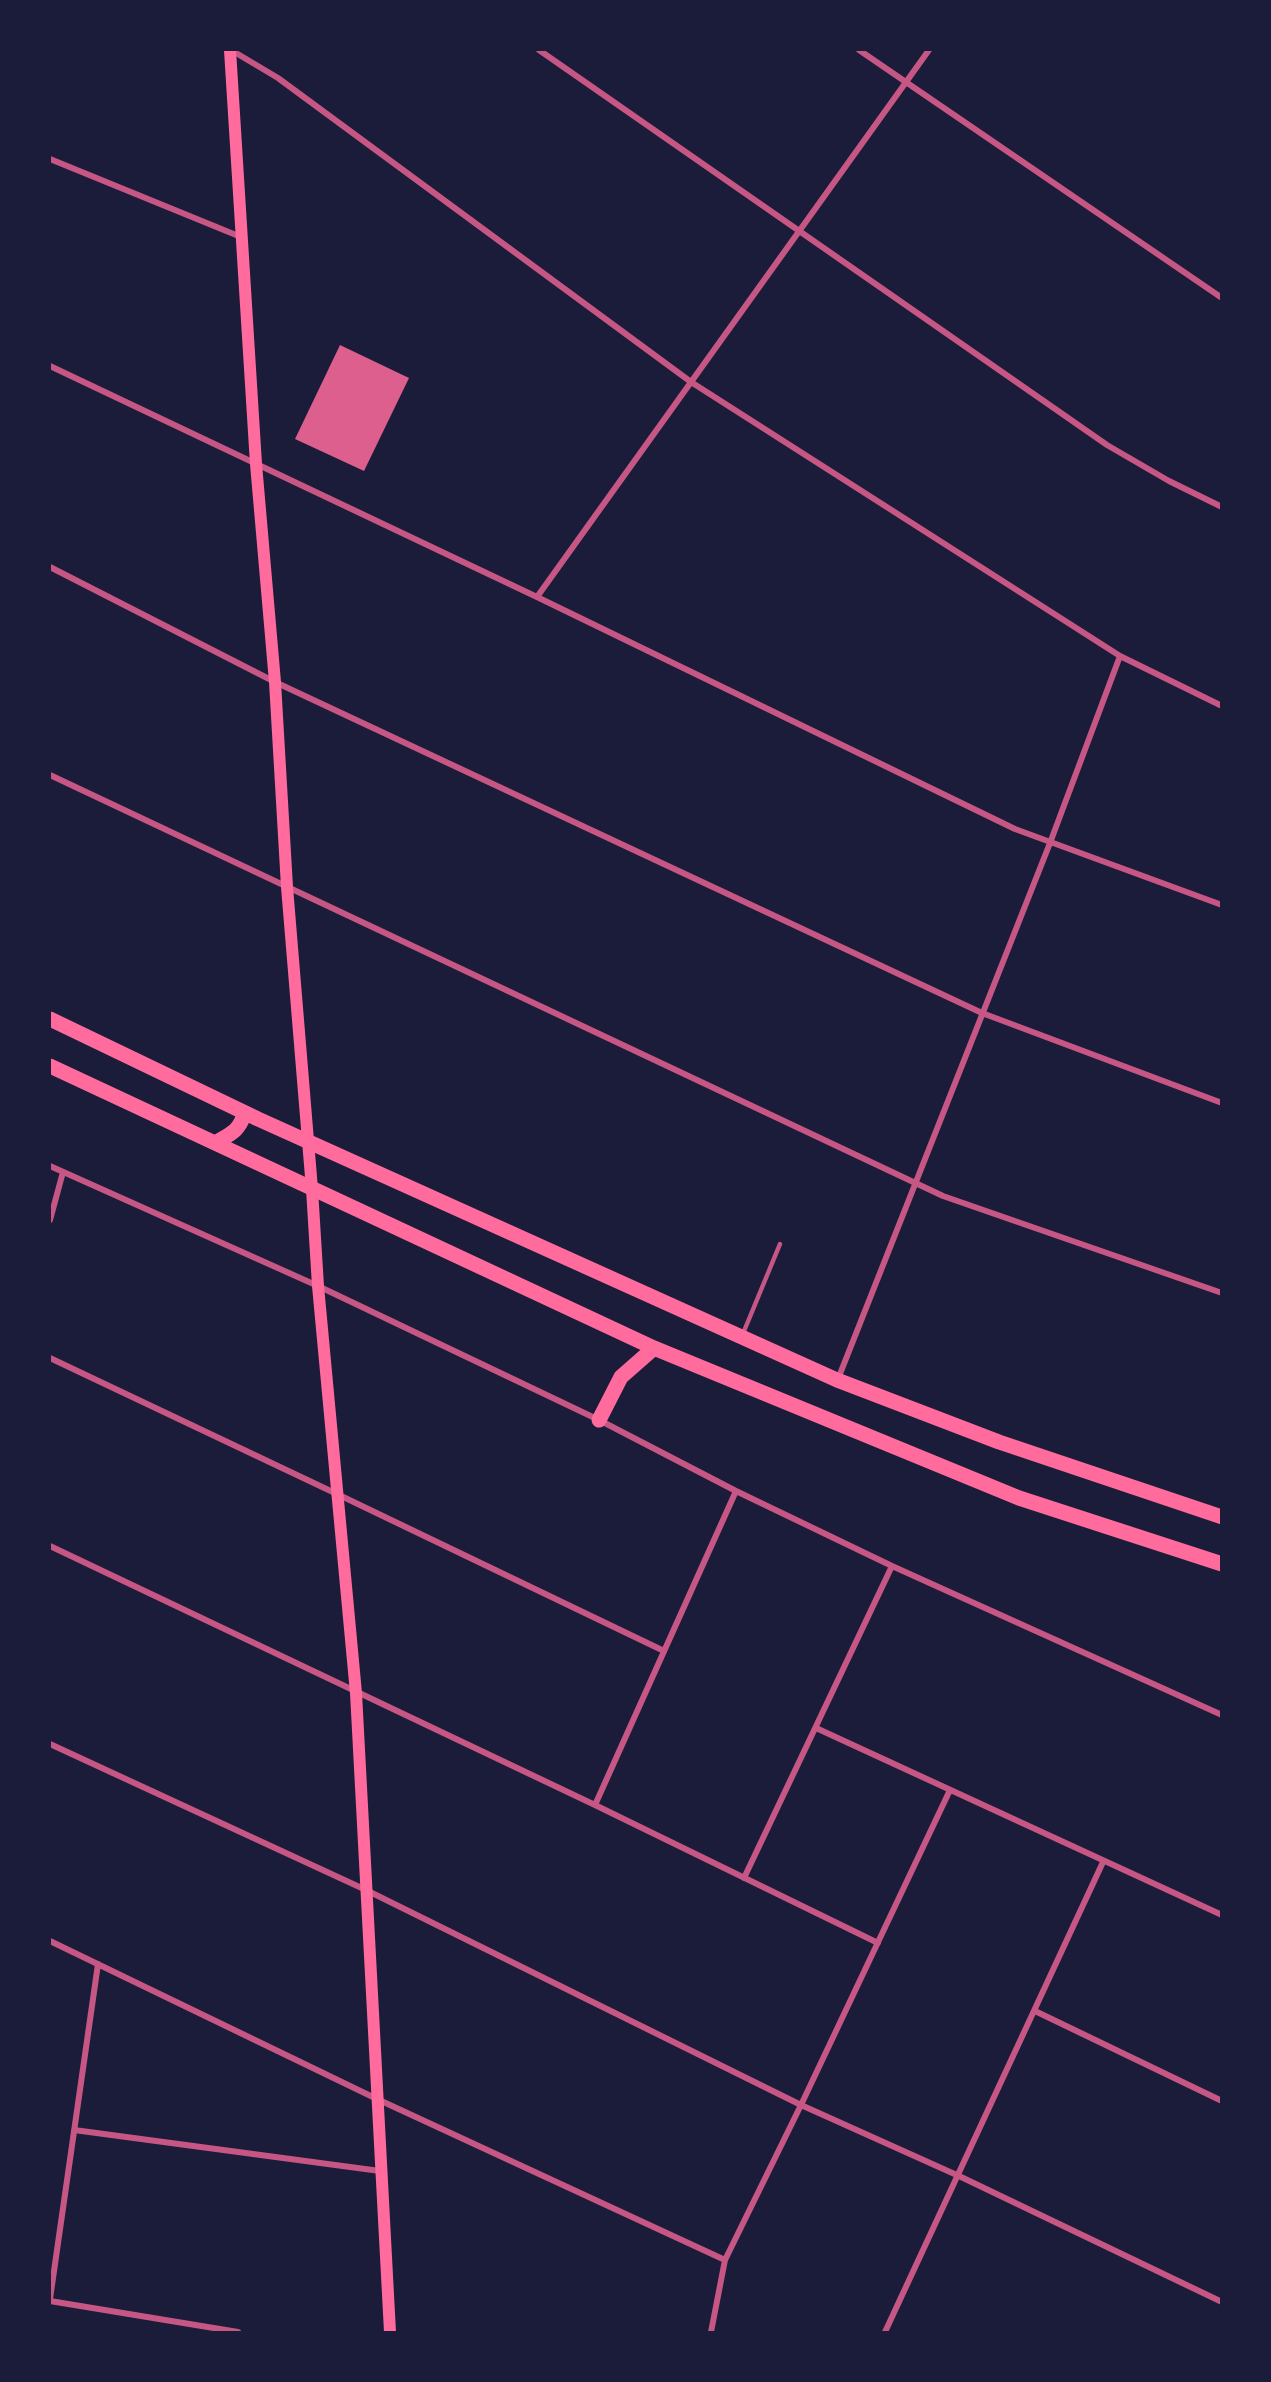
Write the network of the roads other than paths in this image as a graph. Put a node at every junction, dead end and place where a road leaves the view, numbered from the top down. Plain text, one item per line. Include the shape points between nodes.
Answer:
1 (231, 50) edge
2 (539, 50) edge
3 (859, 50) edge
4 (929, 50) edge
5 (906, 82) junction
6 (50, 159) edge
7 (800, 230) junction
8 (242, 237) junction
9 (1221, 298) edge
10 (50, 366) edge
11 (691, 382) junction
12 (256, 464) junction
13 (1221, 507) edge
14 (50, 567) edge
15 (537, 597) junction
16 (1119, 656) junction
17 (275, 682) junction
18 (1221, 706) edge
19 (50, 775) edge
20 (1050, 843) junction
21 (287, 887) junction
22 (1221, 905) edge
23 (982, 1013) junction
24 (50, 1019) edge
25 (50, 1066) edge
26 (1221, 1102) edge
27 (245, 1113) junction
28 (309, 1142) junction
29 (215, 1143) junction
30 (50, 1166) edge
31 (63, 1172) junction
32 (914, 1183) junction
33 (312, 1189) junction
34 (50, 1220) edge
35 (780, 1244) dead end
36 (318, 1286) junction
37 (1221, 1293) edge
38 (742, 1337) junction
39 (654, 1348) junction
40 (50, 1358) edge
41 (837, 1380) junction
42 (599, 1420) junction
43 (736, 1491) junction
44 (338, 1494) junction
45 (1221, 1517) edge
46 (50, 1546) edge
47 (1221, 1564) edge
48 (892, 1566) junction
49 (664, 1651) junction
50 (356, 1693) junction
51 (1221, 1715) edge
52 (816, 1728) junction
53 (50, 1744) edge
54 (950, 1790) junction
55 (595, 1805) junction
56 (1103, 1862) junction
57 (744, 1878) junction
58 (366, 1890) junction
59 (1221, 1915) edge
60 (50, 1941) edge
61 (878, 1943) junction
62 (98, 1964) junction
63 (1035, 2011) junction
64 (377, 2099) junction
65 (1221, 2101) edge
66 (801, 2105) junction
67 (74, 2130) junction
68 (380, 2171) junction
69 (959, 2176) junction
70 (725, 2260) junction
71 (50, 2300) edge
72 (1221, 2302) edge
73 (238, 2332) edge
74 (390, 2332) edge
75 (711, 2332) edge
76 (885, 2332) edge

1 - 8 main road
1 - 11 street via 278,78
2 - 7 street
3 - 5 street
4 - 5 street
5 - 7 street
5 - 9 street
6 - 8 street
7 - 11 street
7 - 13 street via 1107,445
8 - 12 main road
10 - 12 street
11 - 15 street
11 - 16 street
12 - 15 street
12 - 17 main road
14 - 17 street
15 - 20 street via 980,813
16 - 18 street
16 - 20 street
17 - 21 main road
17 - 23 street
19 - 21 street
20 - 22 street
20 - 23 street
21 - 28 main road
21 - 32 street
23 - 26 street
23 - 32 street
24 - 27 main road
25 - 29 main road
27 - 28 main road
27 - 29 main road via 235,1131
28 - 33 main road
28 - 38 main road
29 - 33 main road
30 - 31 street
31 - 34 street
31 - 36 street
32 - 37 street via 976,1209
32 - 41 street
33 - 36 main road
33 - 39 main road
35 - 38 lane
36 - 42 street
36 - 44 main road
38 - 41 main road
39 - 42 main road via 621,1377
39 - 47 main road via 1019,1498
40 - 44 street
41 - 45 main road via 999,1442
42 - 43 street
43 - 48 street
43 - 49 street
44 - 49 street
44 - 50 main road
46 - 50 street
48 - 51 street
48 - 52 street
49 - 55 street
50 - 55 street
50 - 58 main road
52 - 54 street
52 - 57 street
53 - 58 street
54 - 56 street
54 - 61 street
55 - 57 street
56 - 59 street
56 - 63 street
57 - 61 street
58 - 64 main road
58 - 66 street
60 - 62 street
61 - 66 street
62 - 64 street
62 - 67 street
63 - 65 street
63 - 69 street
64 - 68 main road
64 - 70 street
66 - 69 street
66 - 70 street
67 - 68 street
67 - 71 street
68 - 74 main road
69 - 72 street
69 - 76 street
70 - 75 street
71 - 73 street

